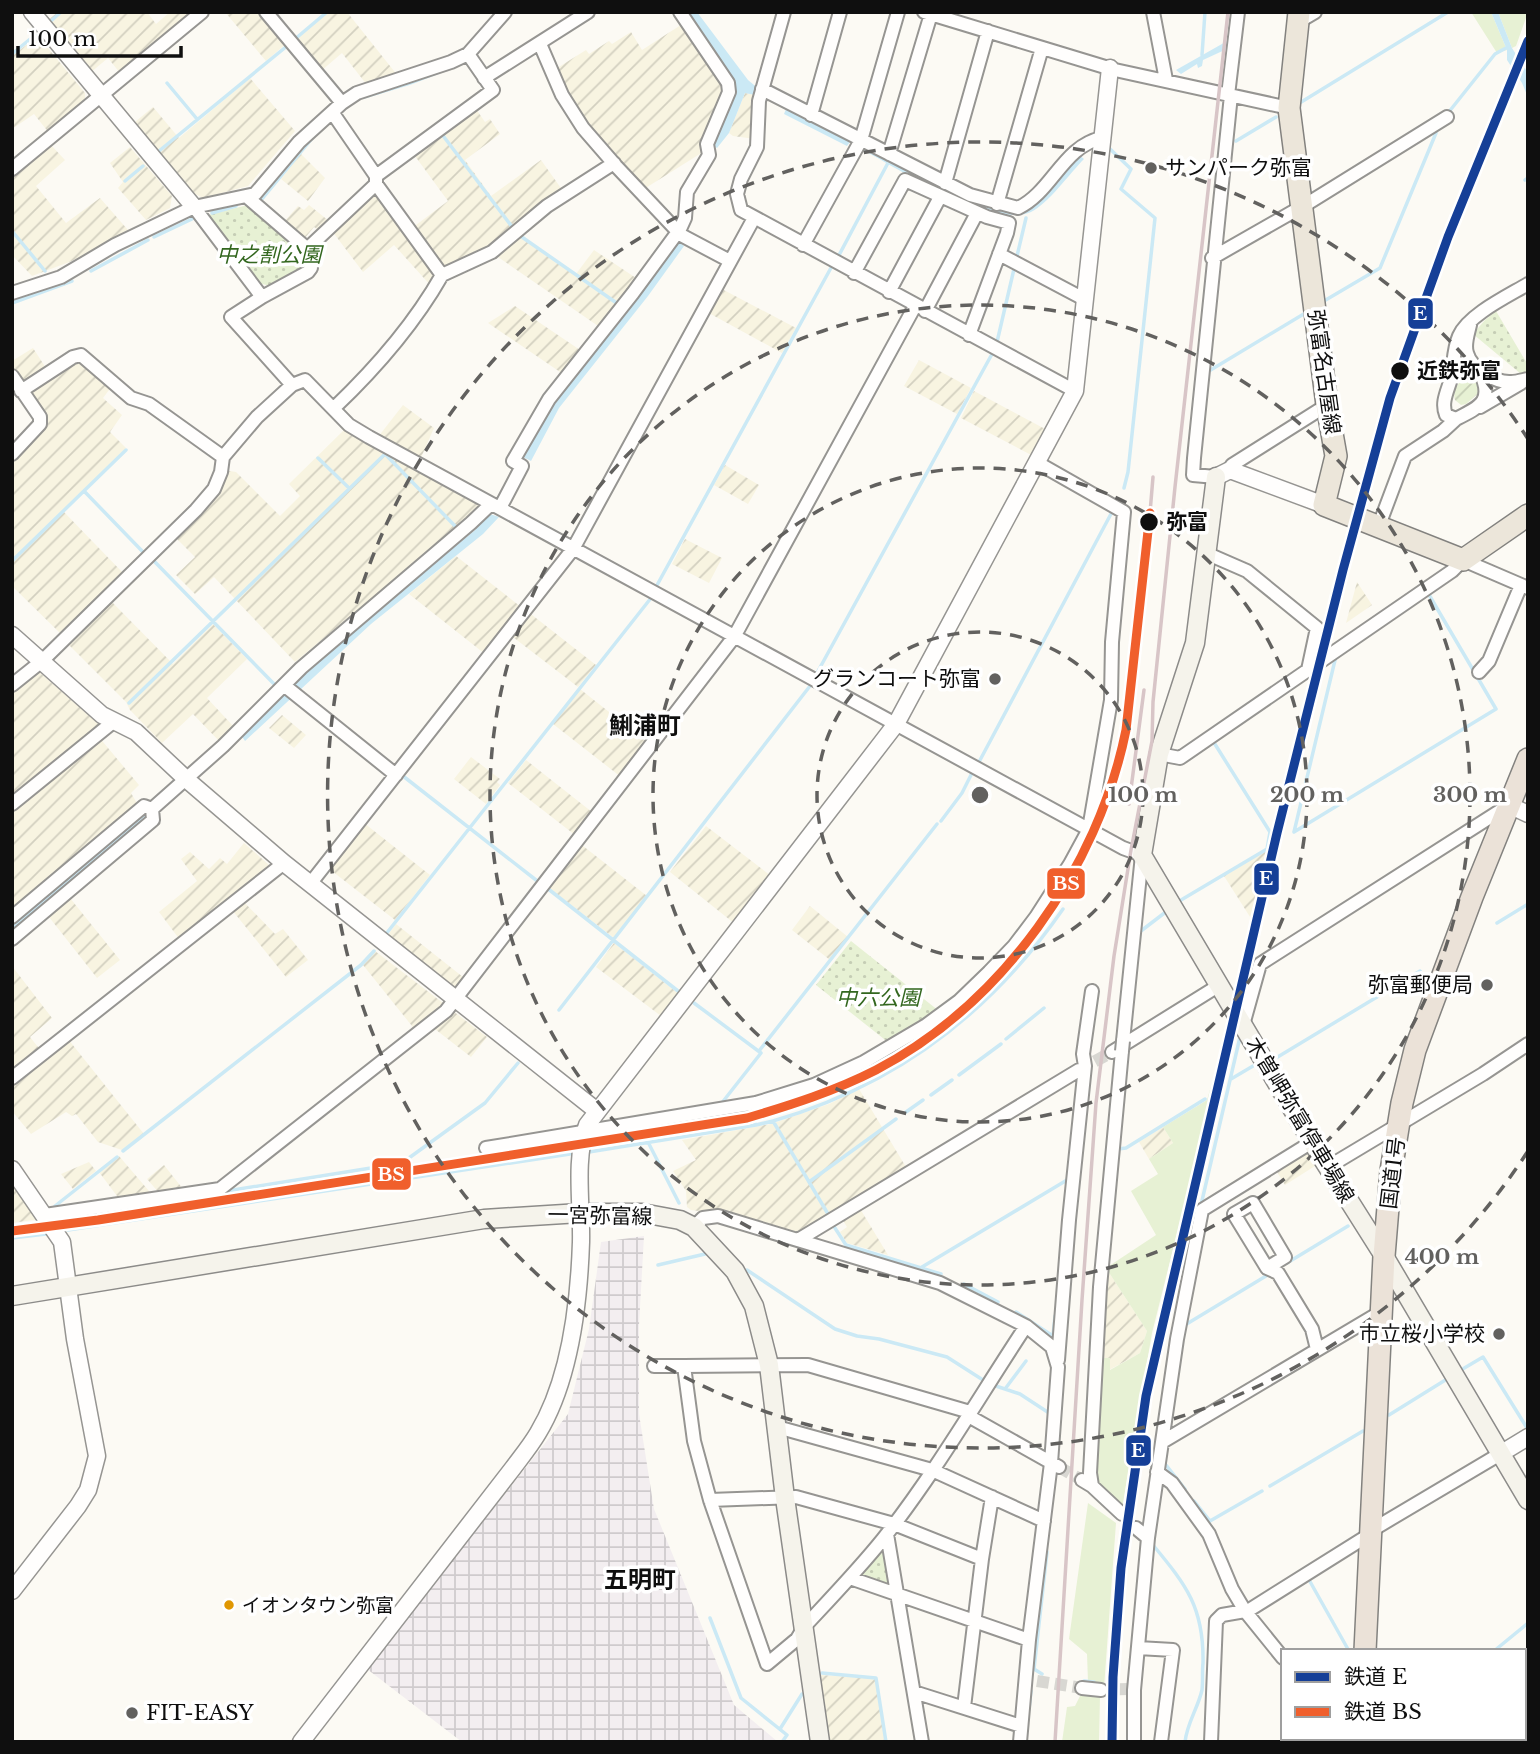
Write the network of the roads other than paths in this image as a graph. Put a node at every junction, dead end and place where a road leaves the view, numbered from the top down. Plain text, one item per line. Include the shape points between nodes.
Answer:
1 (32, 12) edge
2 (202, 12) edge
3 (266, 12) edge
4 (506, 12) edge
5 (588, 12) edge
6 (680, 12) edge
7 (784, 12) edge
8 (840, 12) edge
9 (898, 12) edge
10 (1153, 12) edge
11 (1238, 12) edge
12 (928, 13) edge
13 (1304, 15) edge
14 (963, 18) edge
15 (988, 31) junction
16 (540, 44) junction
17 (1042, 48) junction
18 (468, 54) junction
19 (1110, 68) junction
20 (484, 78) junction
21 (1166, 80) junction
22 (762, 89) junction
23 (1229, 95) junction
24 (101, 96) junction
25 (337, 108) junction
26 (1289, 108) junction
27 (811, 115) junction
28 (1447, 117) dead end
29 (1102, 138) junction
30 (861, 140) junction
31 (889, 154) junction
32 (614, 163) junction
33 (12, 169) edge
34 (376, 180) junction
35 (945, 183) junction
36 (246, 196) junction
37 (940, 197) junction
38 (997, 204) junction
39 (1303, 207) junction
40 (194, 208) junction
41 (977, 213) junction
42 (754, 218) junction
43 (678, 232) junction
44 (803, 245) junction
45 (307, 248) junction
46 (999, 254) junction
47 (1212, 258) junction
48 (730, 261) junction
49 (854, 273) junction
50 (442, 275) junction
51 (1528, 284) edge
52 (889, 292) junction
53 (12, 293) edge
54 (262, 297) junction
55 (1084, 299) junction
56 (920, 309) junction
57 (1471, 321) junction
58 (969, 335) junction
59 (1478, 369) junction
60 (12, 376) edge
61 (1528, 379) edge
62 (1450, 382) junction
63 (292, 384) junction
64 (21, 391) junction
65 (1075, 391) junction
66 (1327, 405) junction
67 (334, 408) junction
68 (1477, 408) junction
69 (1456, 419) junction
70 (12, 454) edge
71 (223, 457) junction
72 (1036, 462) junction
73 (1223, 474) junction
74 (1324, 505) junction
75 (495, 506) junction
76 (1528, 515) edge
77 (1378, 528) junction
78 (573, 549) junction
79 (1208, 554) junction
80 (1463, 560) junction
81 (1524, 586) edge
82 (12, 635) edge
83 (734, 637) junction
84 (41, 662) junction
85 (1308, 670) junction
86 (1479, 672) dead end
87 (12, 685) edge
88 (290, 689) junction
89 (113, 722) junction
90 (896, 724) junction
91 (1159, 754) junction
92 (1528, 759) edge
93 (396, 775) junction
94 (186, 779) junction
95 (12, 804) edge
96 (152, 809) junction
97 (1518, 809) edge
98 (1089, 828) junction
99 (1142, 855) junction
100 (284, 863) junction
101 (310, 884) junction
102 (12, 917) edge
103 (12, 939) edge
104 (1218, 986) junction
105 (1092, 991) dead end
106 (454, 998) junction
107 (1243, 1025) junction
108 (1528, 1044) edge
109 (1120, 1050) junction
110 (1079, 1070) tunnel mouth
111 (12, 1078) edge
112 (597, 1111) junction
113 (1399, 1123) junction
114 (584, 1132) junction
115 (1312, 1142) junction
116 (486, 1148) dead end
117 (1328, 1167) junction
118 (12, 1169) edge
119 (580, 1213) junction
120 (45, 1215) junction
121 (694, 1227) junction
122 (798, 1240) junction
123 (1384, 1256) junction
124 (1266, 1268) junction
125 (69, 1286) junction
126 (12, 1296) edge
127 (1381, 1312) junction
128 (1026, 1326) junction
129 (1317, 1349) junction
130 (769, 1365) junction
131 (654, 1366) dead end
132 (684, 1366) junction
133 (1058, 1367) junction
134 (970, 1412) junction
135 (776, 1427) junction
136 (1528, 1437) edge
137 (1162, 1442) junction
138 (1500, 1454) junction
139 (1055, 1465) junction
140 (932, 1470) junction
141 (1157, 1472) junction
142 (992, 1497) junction
143 (785, 1498) junction
144 (710, 1500) junction
145 (1528, 1500) edge
146 (1122, 1514) dead end
147 (1044, 1521) junction
148 (1136, 1528) dead end
149 (890, 1529) junction
150 (1372, 1531) junction
151 (1148, 1538) junction
152 (982, 1559) junction
153 (850, 1578) junction
154 (12, 1591) edge
155 (898, 1595) junction
156 (1245, 1611) junction
157 (975, 1622) junction
158 (804, 1627) junction
159 (1029, 1640) junction
160 (1138, 1648) junction
161 (1365, 1649) edge
162 (1281, 1656) edge
163 (1082, 1688) tunnel mouth
164 (1101, 1690) tunnel mouth
165 (914, 1692) junction
166 (964, 1707) junction
167 (1021, 1726) junction
168 (301, 1742) edge
169 (820, 1742) edge
170 (922, 1742) edge
171 (1020, 1742) edge
172 (1134, 1742) edge
173 (1161, 1742) edge
174 (1211, 1742) edge

1 - 24 street
2 - 24 street
3 - 25 street
4 - 18 street
5 - 16 street
6 - 43 street via 728,83 729,92 707,144 709,155 687,192 685,218
7 - 22 street
8 - 27 street
9 - 30 street
10 - 21 street
11 - 23 street
12 - 14 street
12 - 31 street
13 - 26 main road, 弥富名古屋線
14 - 15 street
15 - 17 street
15 - 35 street
16 - 20 street
16 - 32 street via 562,95
17 - 19 street
17 - 38 street
18 - 20 street
18 - 25 street via 357,93
19 - 21 street
19 - 29 street
20 - 34 street via 493,90
21 - 23 street
22 - 27 street
22 - 42 street via 757,147 737,194 741,210
23 - 26 street
23 - 47 street
24 - 33 street
24 - 40 street
25 - 34 street
25 - 36 street via 299,142 256,194
26 - 39 main road, 弥富名古屋線
27 - 30 street
28 - 39 street
29 - 38 street via 1078,148 1027,204 1018,208
29 - 55 street
30 - 31 street
30 - 44 street
31 - 35 street
32 - 43 street
32 - 50 street via 547,206 492,252
34 - 45 street
34 - 50 street
35 - 38 street
36 - 40 street
36 - 45 street
37 - 41 street
37 - 49 street via 905,180
37 - 52 street
39 - 47 street
39 - 66 main road, 弥富名古屋線
40 - 53 street via 115,245 61,277
40 - 54 street
41 - 46 street via 1009,223
41 - 56 street
42 - 44 street
42 - 48 street
43 - 48 street
43 - 75 street via 549,399 513,461 522,466
44 - 49 street
45 - 54 street via 308,272
46 - 55 street
46 - 58 street
47 - 73 street via 1194,475
48 - 78 street
49 - 52 street
50 - 67 street via 412,324
51 - 57 street
52 - 56 street
54 - 63 street via 231,317
55 - 65 street
56 - 58 street
56 - 83 street
57 - 59 street via 1467,354
57 - 62 street via 1456,346
58 - 65 street
59 - 61 street via 1502,381
59 - 62 street via 1461,370
59 - 68 street via 1487,393
60 - 64 street
61 - 68 street
62 - 69 street via 1443,407 1446,415
63 - 67 street via 304,380
63 - 71 street
64 - 70 street via 40,424
64 - 71 street via 81,355 131,398 149,404
65 - 72 street
66 - 73 street
66 - 74 main road, 弥富名古屋線 via 1336,456
67 - 75 street via 349,425
68 - 69 street
69 - 77 street via 1405,456
71 - 84 street via 214,489 196,510
72 - 90 street
72 - 98 street via 1124,512 1111,700
73 - 74 street
73 - 79 main road
74 - 77 main road
75 - 78 street
75 - 88 street via 301,668
76 - 80 main road
77 - 80 main road
78 - 83 street
78 - 93 street
79 - 85 street via 1247,571 1317,628
79 - 91 main road via 1195,643
80 - 81 street
80 - 85 street
81 - 86 street via 1489,661
82 - 84 street
83 - 90 street
83 - 106 street
84 - 87 street
84 - 89 street
85 - 91 street via 1180,758
88 - 93 street
88 - 94 street
89 - 94 street via 136,732
89 - 95 street
90 - 98 street
90 - 112 street
91 - 99 main road
92 - 97 highway, 国道1号
93 - 101 street
94 - 96 street
94 - 100 street
96 - 102 street via 144,806
96 - 103 street via 153,820
97 - 107 street via 1260,964
97 - 113 highway, 国道1号 via 1415,1050
98 - 99 street
98 - 114 street via 1014,946 959,1001 898,1043 814,1085 756,1103
99 - 104 main road, 木曽岬弥富停車場線
99 - 109 street
100 - 101 street
100 - 111 street
101 - 106 street
104 - 107 main road, 木曽岬弥富停車場線
104 - 109 street
105 - 133 street
106 - 112 street
106 - 120 street via 446,1011 220,1189
107 - 115 main road, 木曽岬弥富停車場線
108 - 113 street
109 - 146 street via 1087,1483
110 - 122 street
112 - 114 street
113 - 117 street
113 - 123 highway, 国道1号
114 - 116 street
114 - 119 street
115 - 117 main road, 木曽岬弥富停車場線
115 - 137 street via 1202,1210
117 - 123 main road, 木曽岬弥富停車場線
118 - 120 street
119 - 121 main road, 一宮弥富線 via 642,1213
119 - 125 main road, 一宮弥富線 via 484,1219
119 - 168 street via 576,1307 564,1365 539,1432
120 - 125 street via 62,1242
121 - 122 street via 703,1218 718,1216
121 - 130 main road, 一宮弥富線 via 735,1271 754,1306
122 - 128 street via 940,1283
123 - 127 highway, 国道1号
123 - 138 main road, 木曽岬弥富停車場線
124 - 124 street via 1234,1214 1252,1203 1285,1256
124 - 129 street via 1278,1273 1312,1329
125 - 126 main road, 一宮弥富線
125 - 154 street via 97,1456 88,1490 78,1506
127 - 129 street
127 - 150 highway, 国道1号
128 - 133 street via 1052,1347
128 - 134 street
129 - 137 street
130 - 132 street
130 - 134 street via 808,1365
130 - 135 main road, 一宮弥富線
131 - 132 street
132 - 144 street via 694,1441
133 - 139 street
134 - 139 street via 972,1418
134 - 140 street
135 - 140 street
135 - 143 main road, 一宮弥富線
136 - 138 street
137 - 141 street
138 - 145 main road, 木曽岬弥富停車場線
138 - 150 street
139 - 147 street
140 - 142 street
140 - 149 street
141 - 151 street
141 - 156 street via 1172,1483 1209,1534
142 - 147 street
142 - 152 street
143 - 144 street
143 - 149 street via 796,1497
143 - 158 main road, 一宮弥富線
144 - 158 street via 767,1664 797,1639
147 - 159 street
148 - 151 street
149 - 152 street
149 - 153 street
149 - 155 street
150 - 156 street
150 - 161 highway, 国道1号
151 - 160 street
152 - 157 street
153 - 155 street
153 - 158 street
155 - 157 street
155 - 165 street
156 - 162 street
156 - 174 street via 1222,1615 1216,1621
157 - 159 street
157 - 166 street
158 - 169 main road, 一宮弥富線
159 - 167 street via 1032,1680
160 - 172 street via 1131,1689
160 - 173 street via 1172,1650
163 - 164 street
165 - 166 street
165 - 170 street
166 - 167 street
167 - 171 street

